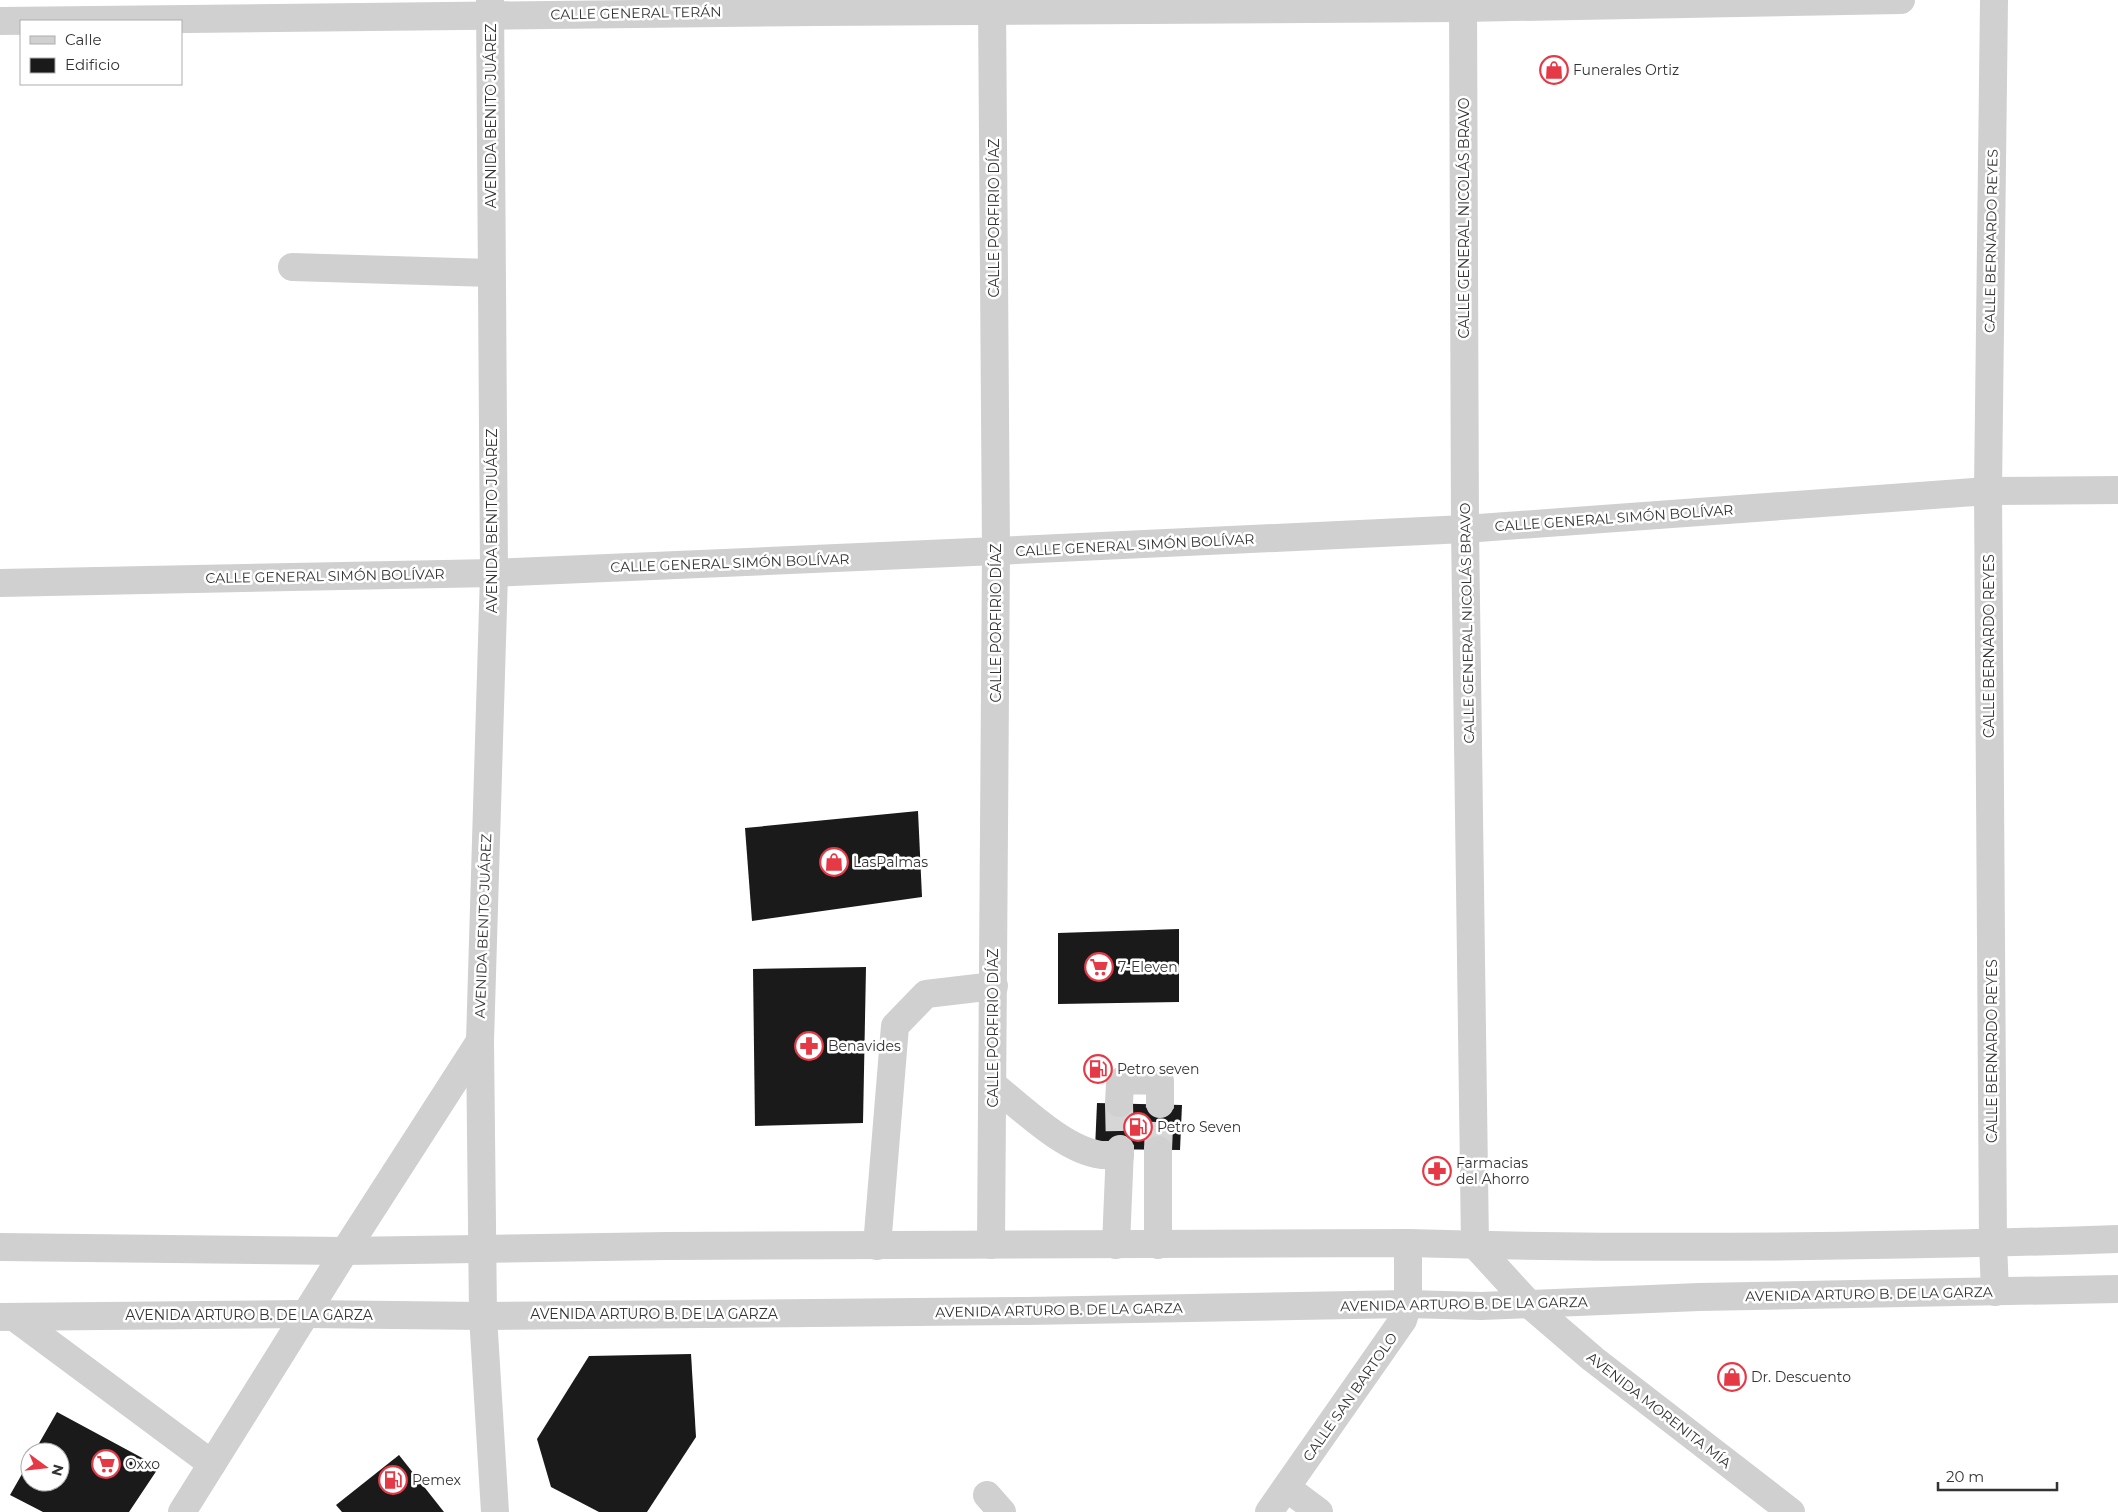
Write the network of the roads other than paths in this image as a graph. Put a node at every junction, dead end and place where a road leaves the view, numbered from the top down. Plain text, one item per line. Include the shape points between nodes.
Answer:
1 (1902, 0) edge
2 (1994, 0) edge
3 (1463, 4) edge
4 (992, 5) edge
5 (816, 6) edge
6 (490, 7) edge
7 (20, 20) edge
8 (35, 20) edge
9 (0, 21) edge
10 (292, 267) dead end
11 (491, 273) junction
12 (1988, 490) junction
13 (2118, 490) edge
14 (1465, 529) junction
15 (996, 551) junction
16 (493, 573) junction
17 (0, 583) edge
18 (994, 986) junction
19 (480, 1041) junction
20 (993, 1085) junction
21 (1119, 1103) tunnel mouth
22 (1160, 1104) tunnel mouth
23 (1158, 1150) tunnel mouth
24 (2118, 1239) edge
25 (1408, 1243) junction
26 (1993, 1243) junction
27 (1116, 1245) junction
28 (1158, 1245) junction
29 (1475, 1245) junction
30 (877, 1246) junction
31 (992, 1246) junction
32 (0, 1247) edge
33 (483, 1249) junction
34 (345, 1250) junction
35 (2118, 1289) edge
36 (1995, 1292) junction
37 (1408, 1304) junction
38 (1530, 1305) junction
39 (305, 1314) junction
40 (483, 1316) junction
41 (7, 1317) edge
42 (212, 1464) junction
43 (1287, 1488) junction
44 (182, 1512) edge
45 (495, 1512) edge
46 (1269, 1512) edge
47 (1319, 1512) edge
48 (1791, 1512) edge

1 - 3 street, CALLE GENERAL TERÁN
2 - 12 street, CALLE BERNARDO REYES
3 - 4 street, CALLE GENERAL TERÁN
3 - 14 street, CALLE GENERAL NICOLÁS BRAVO
4 - 5 street, CALLE GENERAL TERÁN
4 - 15 street, CALLE PORFIRIO DÍAZ
5 - 6 street, CALLE GENERAL TERÁN
6 - 8 street, CALLE GENERAL TERÁN
6 - 11 street, AVENIDA BENITO JUÁREZ
7 - 9 street, CALLE GENERAL TERÁN
10 - 11 street
11 - 16 street, AVENIDA BENITO JUÁREZ
12 - 13 street, CALLE GENERAL SIMÓN BOLÍVAR
12 - 14 street, CALLE GENERAL SIMÓN BOLÍVAR
12 - 26 street, CALLE BERNARDO REYES
14 - 15 street, CALLE GENERAL SIMÓN BOLÍVAR
14 - 29 street, CALLE GENERAL NICOLÁS BRAVO
15 - 16 street, CALLE GENERAL SIMÓN BOLÍVAR
15 - 18 street, CALLE PORFIRIO DÍAZ
16 - 17 street, CALLE GENERAL SIMÓN BOLÍVAR
16 - 19 street, AVENIDA BENITO JUÁREZ
18 - 20 street, CALLE PORFIRIO DÍAZ
18 - 30 street via 926,994 895,1026
19 - 33 street, AVENIDA BENITO JUÁREZ
19 - 34 street
20 - 27 street via 1063,1140 1100,1155 1120,1152
20 - 31 street, CALLE PORFIRIO DÍAZ
21 - 22 street via 1123,1080 1160,1082
23 - 28 street
24 - 26 street
25 - 28 street
25 - 29 street
25 - 37 street, CALLE SAN BARTOLO
26 - 29 street
26 - 36 street, CALLE BERNARDO REYES
27 - 28 street
27 - 31 street
29 - 38 street, AVENIDA MORENITA MÍA
30 - 31 street
30 - 33 street
32 - 34 street
33 - 34 street
33 - 40 street, AVENIDA BENITO JUÁREZ
34 - 39 street
35 - 36 street, AVENIDA ARTURO B. DE LA GARZA
36 - 38 street, AVENIDA ARTURO B. DE LA GARZA via 1699,1297
37 - 38 street, AVENIDA ARTURO B. DE LA GARZA
37 - 40 street, AVENIDA ARTURO B. DE LA GARZA via 1027,1312
37 - 43 street, CALLE SAN BARTOLO via 1396,1331
38 - 48 street, AVENIDA MORENITA MÍA via 1592,1359
39 - 40 street, AVENIDA ARTURO B. DE LA GARZA
39 - 41 street, AVENIDA ARTURO B. DE LA GARZA
39 - 42 street
40 - 45 street, AVENIDA BENITO JUÁREZ
41 - 42 street
42 - 44 street
43 - 46 street, CALLE SAN BARTOLO
43 - 47 street

